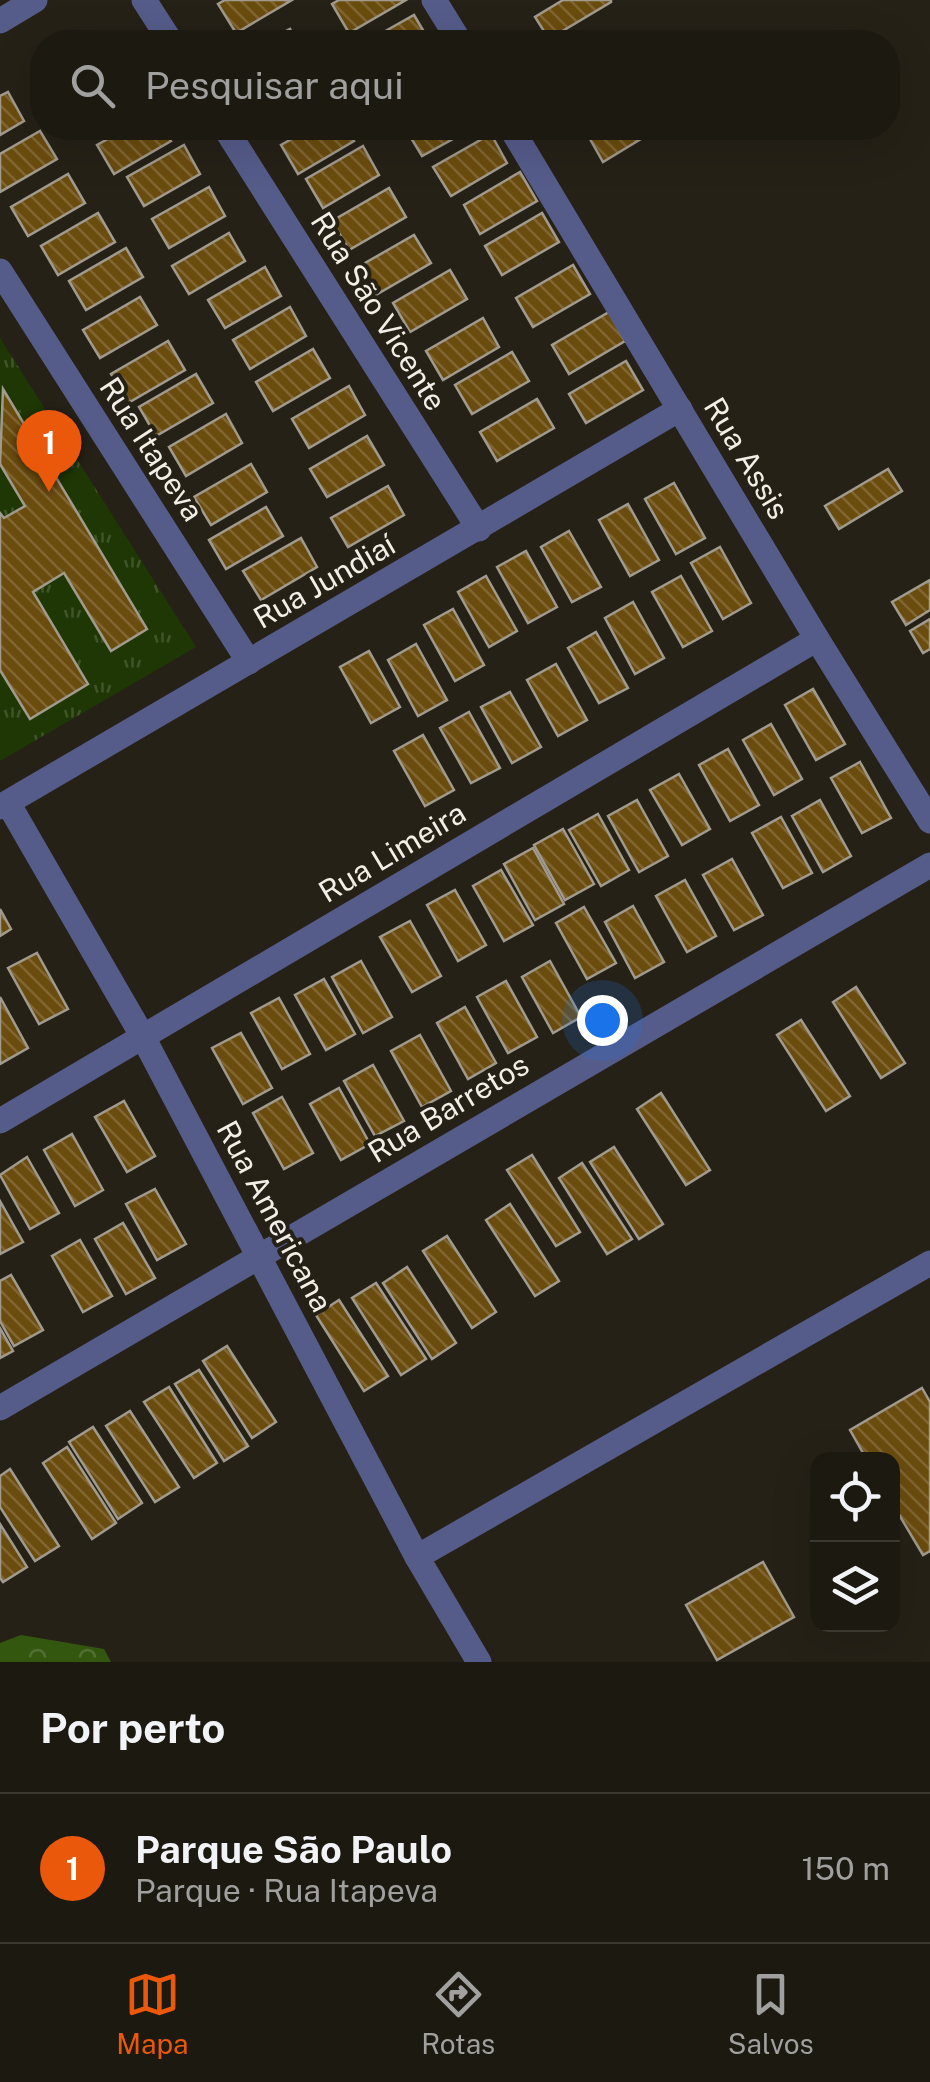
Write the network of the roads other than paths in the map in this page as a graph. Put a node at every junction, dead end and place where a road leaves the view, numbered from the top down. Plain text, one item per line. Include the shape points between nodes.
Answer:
1 (34, 0) edge
2 (144, 0) edge
3 (434, 0) edge
4 (0, 21) edge
5 (163, 30) edge
6 (453, 30) edge
7 (233, 140) edge
8 (518, 140) edge
9 (0, 271) edge
10 (680, 409) junction
11 (478, 529) junction
12 (816, 639) junction
13 (249, 662) junction
14 (4, 805) edge
15 (930, 820) edge
16 (930, 865) edge
17 (143, 1036) junction
18 (0, 1120) edge
19 (260, 1256) junction
20 (930, 1263) edge
21 (0, 1408) edge
22 (417, 1558) junction
23 (480, 1662) edge

1 - 4 street
2 - 5 street
3 - 6 street
7 - 11 street, Rua São Vicente
8 - 10 street, Rua Assis
9 - 13 street, Rua Itapeva
10 - 11 street, Rua Jundiaí
10 - 12 street, Rua Assis
11 - 13 street, Rua Jundiaí
12 - 15 street, Rua Assis
12 - 17 street, Rua Limeira
13 - 14 street, Rua Jundiaí
14 - 17 street, Rua Americana
16 - 19 street, Rua Barretos
17 - 18 street, Rua Limeira
17 - 19 street, Rua Americana
19 - 21 street, Rua Barretos
19 - 22 street, Rua Americana
20 - 22 street
22 - 23 street, Rua Americana

